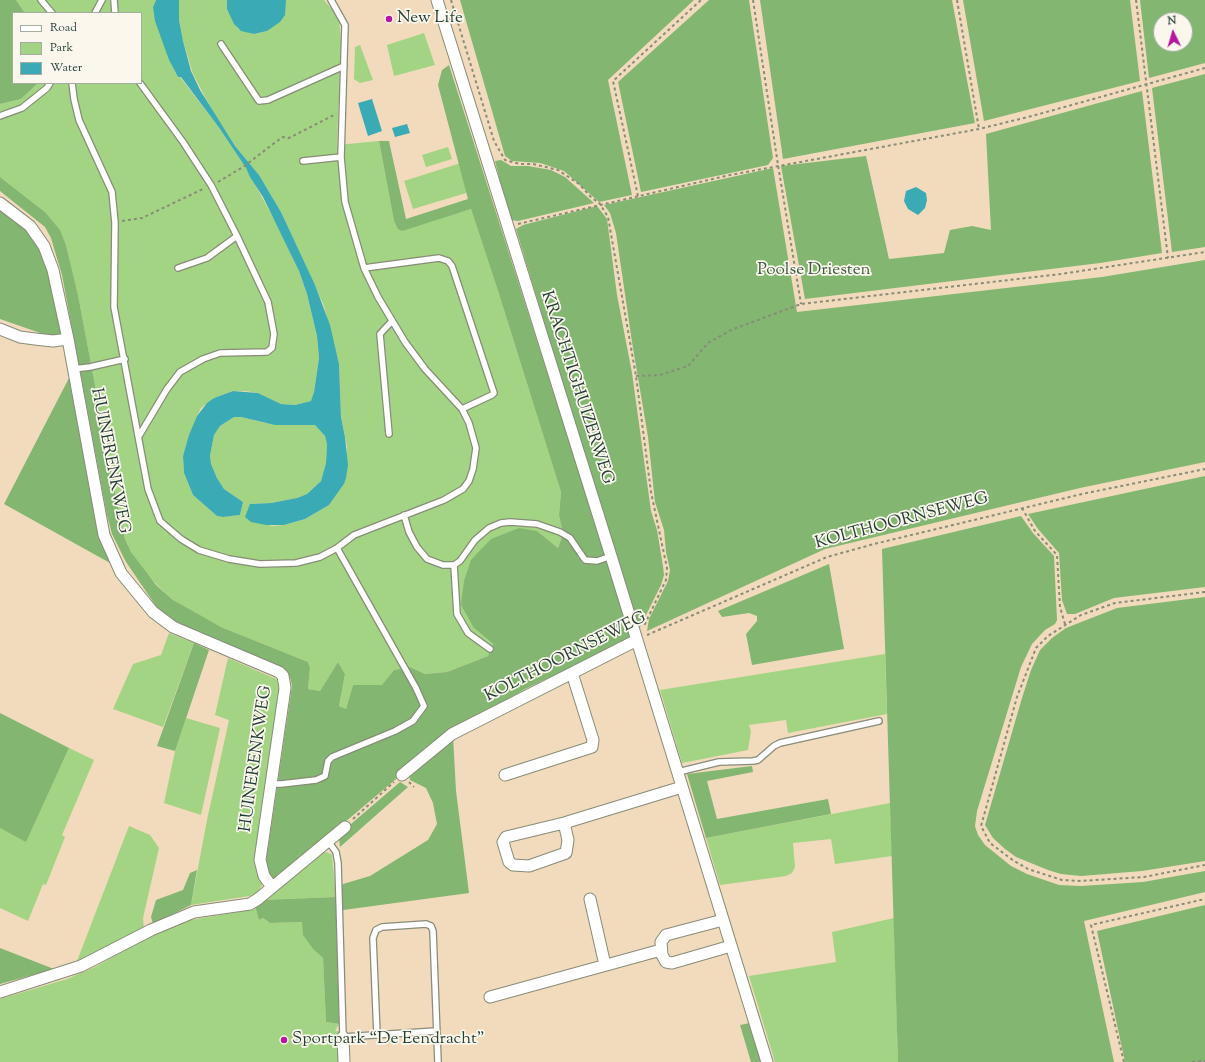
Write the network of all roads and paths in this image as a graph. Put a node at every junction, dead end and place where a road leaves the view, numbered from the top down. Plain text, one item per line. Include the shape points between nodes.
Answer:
1 (41, 0) edge
2 (102, 0) edge
3 (114, 0) edge
4 (331, 0) edge
5 (436, 0) edge
6 (452, 0) edge
7 (701, 0) edge
8 (754, 0) edge
9 (958, 0) edge
10 (1136, 0) edge
11 (51, 12) edge
12 (96, 12) edge
13 (115, 12) edge
14 (221, 44) dead end
15 (344, 66) junction
16 (1205, 68) edge
17 (49, 84) edge
18 (72, 84) edge
19 (141, 84) edge
20 (1146, 84) junction
21 (341, 112) junction
22 (0, 116) edge
23 (979, 128) junction
24 (340, 157) junction
25 (303, 161) dead end
26 (778, 165) junction
27 (211, 185) junction
28 (638, 196) junction
29 (0, 203) edge
30 (600, 204) junction
31 (115, 223) junction
32 (507, 228) junction
33 (238, 236) junction
34 (1205, 252) edge
35 (1168, 258) junction
36 (178, 268) dead end
37 (364, 268) junction
38 (801, 304) junction
39 (392, 321) junction
40 (0, 329) edge
41 (68, 339) junction
42 (125, 359) junction
43 (73, 369) junction
44 (636, 376) junction
45 (462, 409) junction
46 (390, 434) dead end
47 (139, 436) junction
48 (1205, 469) edge
49 (1022, 508) junction
50 (404, 515) junction
51 (337, 548) junction
52 (611, 556) junction
53 (454, 565) junction
54 (1205, 592) edge
55 (1065, 624) junction
56 (637, 640) junction
57 (490, 649) dead end
58 (572, 673) junction
59 (879, 722) dead end
60 (678, 772) junction
61 (402, 775) joint
62 (505, 775) dead end
63 (271, 784) junction
64 (682, 786) junction
65 (564, 823) junction
66 (345, 827) joint
67 (328, 841) junction
68 (1205, 865) edge
69 (272, 887) junction
70 (590, 899) dead end
71 (1205, 899) edge
72 (723, 920) junction
73 (731, 946) junction
74 (661, 950) junction
75 (605, 965) junction
76 (0, 992) edge
77 (490, 997) dead end
78 (436, 1031) junction
79 (377, 1035) junction
80 (344, 1037) junction
81 (1205, 1061) edge
82 (344, 1062) edge
83 (438, 1062) edge
84 (767, 1062) edge
85 (1124, 1062) edge
86 (1192, 1062) edge

1 - 11 lane
2 - 12 lane
3 - 13 lane
4 - 15 lane via 345,25
5 - 32 street, KRACHTIGHUIZERWEG
6 - 30 path via 494,141 505,160 558,170 579,184
7 - 28 path via 613,80
8 - 26 path
9 - 23 path
10 - 20 path
14 - 15 lane via 259,101 268,100
15 - 21 lane
16 - 20 path
17 - 22 lane via 27,105
18 - 31 lane via 79,120 112,192
19 - 27 lane
20 - 23 path
20 - 35 path
21 - 24 lane
21 - 27 path via 289,138 283,137 243,167
23 - 26 path
24 - 25 lane
24 - 37 lane via 344,202
26 - 28 path
26 - 38 path
27 - 31 path via 142,218
27 - 33 lane
28 - 30 path
29 - 41 street, HUINERENKWEG via 30,226 44,246 53,270
30 - 32 path
30 - 44 path via 608,217 613,239
31 - 42 lane via 114,307
32 - 52 street, KRACHTIGHUIZERWEG
33 - 36 lane via 207,258
33 - 47 lane via 268,302 274,334 272,348 268,352 220,353 202,359 180,372
34 - 35 path
35 - 38 path via 1061,274
37 - 39 lane
37 - 45 lane via 439,258 448,261 452,266 494,393
38 - 44 path via 731,330 708,343 688,366 660,375
39 - 45 lane via 425,369
39 - 46 lane via 380,334
40 - 41 street via 20,337 53,341
41 - 43 street, HUINERENKWEG
42 - 43 lane
42 - 47 lane
43 - 63 street, HUINERENKWEG via 104,535 121,573 153,612 173,627 279,672 283,676 285,688
44 - 56 path via 651,492 667,568 666,580
45 - 50 lane via 475,440 473,470 469,481 462,489 444,500
47 - 51 lane via 148,489 160,521 199,550 229,559 260,564 296,563 320,557
48 - 49 path, KOLTHOORNSEWEG
49 - 55 path via 1035,531 1057,555 1060,607
49 - 56 path, KOLTHOORNSEWEG via 827,557
50 - 51 lane via 354,535
50 - 53 lane via 409,532 427,559 443,565
51 - 63 lane via 424,706 413,721 396,731 332,757 328,761 325,776 316,780
52 - 53 lane via 597,561 585,560 570,538 560,532 531,523 510,522 489,528
52 - 56 street, KRACHTIGHUIZERWEG
53 - 57 lane via 457,614 468,633
54 - 55 path via 1115,603 1081,615
55 - 68 path via 1036,648 1016,697 983,813 983,834 990,844 1014,861 1028,869 1062,880 1144,877
56 - 58 street, KOLTHOORNSEWEG
56 - 60 street, KRACHTIGHUIZERWEG
58 - 61 street, KOLTHOORNSEWEG via 452,734
58 - 62 street via 593,740 592,747
59 - 60 lane via 780,743 758,760 712,763
60 - 64 street, KRACHTIGHUIZERWEG
61 - 66 path
63 - 69 street, HUINERENKWEG via 260,860 264,876
64 - 65 street
64 - 72 street, KRACHTIGHUIZERWEG
65 - 65 street via 568,840 566,853 529,866 509,862 503,842 505,838
66 - 67 street
67 - 69 street
67 - 80 lane via 336,852 338,862
69 - 76 street via 250,904 194,912 150,930 81,966
70 - 75 street
71 - 85 path via 1091,925
72 - 73 street, KRACHTIGHUIZERWEG
72 - 74 street via 666,935 661,942
73 - 74 street via 669,963 665,961
73 - 84 street, KRACHTIGHUIZERWEG
74 - 75 street
75 - 77 street
78 - 79 lane
78 - 79 lane via 432,931 431,926 426,924 382,927 376,930 373,938
78 - 83 lane
79 - 80 lane
80 - 82 street
81 - 86 path

